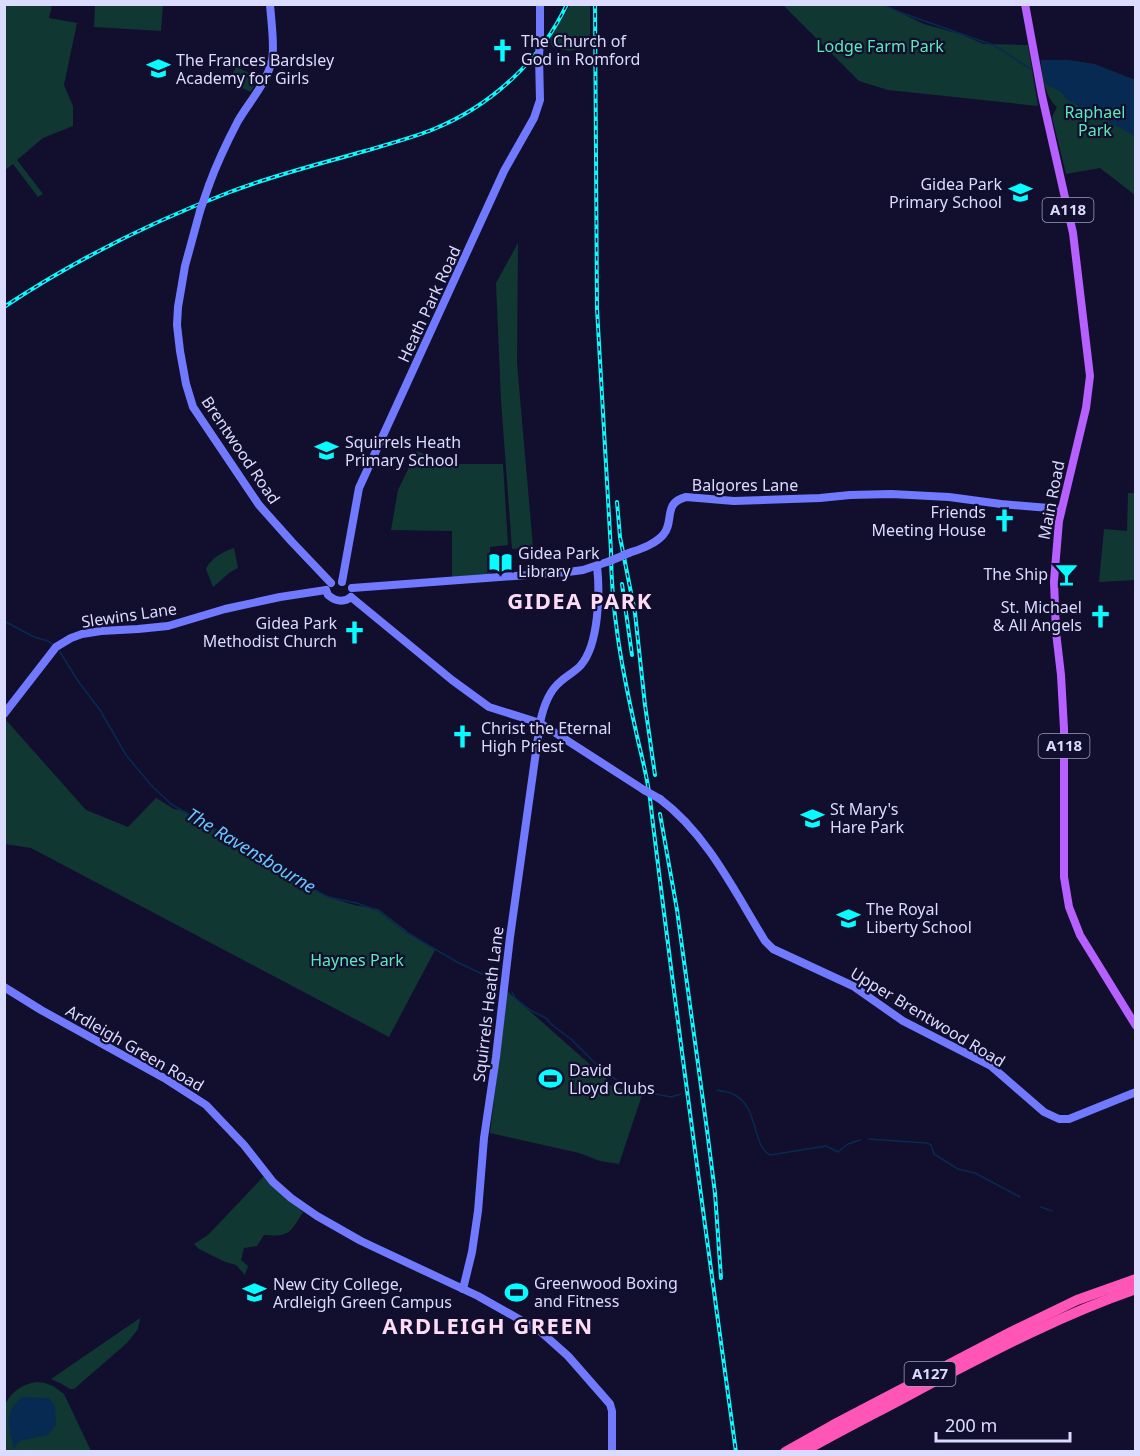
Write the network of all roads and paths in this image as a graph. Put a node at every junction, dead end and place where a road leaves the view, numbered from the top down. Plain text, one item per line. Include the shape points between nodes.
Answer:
1 (270, 4) edge
2 (540, 4) edge
3 (1025, 4) edge
4 (1061, 509) junction
5 (597, 566) junction
6 (342, 582) junction
7 (328, 586) junction
8 (352, 588) junction
9 (351, 597) junction
10 (4, 714) edge
11 (540, 723) junction
12 (4, 987) edge
13 (1136, 1026) edge
14 (1136, 1092) edge
15 (1135, 1284) edge
16 (463, 1289) junction
17 (1082, 1304) junction
18 (808, 1450) edge
19 (612, 1452) edge
20 (785, 1452) edge

1 - 7 street, Brentwood Road, bridge via 270,67 218,161 200,211 178,307 179,348 193,407 260,505
2 - 6 street, Heath Park Road, bridge via 540,100 534,118 504,171 359,488
3 - 4 main road, Main Road / A118 via 1073,233 1090,376 1084,418
4 - 5 street, Balgores Lane, bridge via 949,496 891,494 734,501 686,497 674,504 662,536 650,545
4 - 13 main road, Main Road / A118 via 1054,581 1064,729 1065,891 1080,934
5 - 8 street, Balgores Lane via 567,572
5 - 11 street, Squirrels Heath Lane via 598,601 590,649 581,665 551,692
6 - 7 street
6 - 8 street
7 - 9 street via 328,595 335,599 345,601
7 - 10 street, Slewins Lane via 168,626 101,631 71,638 56,647
8 - 9 street
9 - 11 street via 482,703
11 - 14 street, Upper Brentwood Road, bridge via 660,799 691,827 773,950 853,986 903,1021 991,1066 1044,1112 1059,1119 1075,1118
11 - 16 street, Squirrels Heath Lane via 484,1138 478,1211
12 - 16 street, Ardleigh Green Road via 206,1105 273,1182 317,1216
15 - 17 highway, A127
16 - 19 street, Ardleigh Green Road via 540,1331 583,1372 610,1404
17 - 18 highway, A127
17 - 20 highway, A127 via 1001,1337

